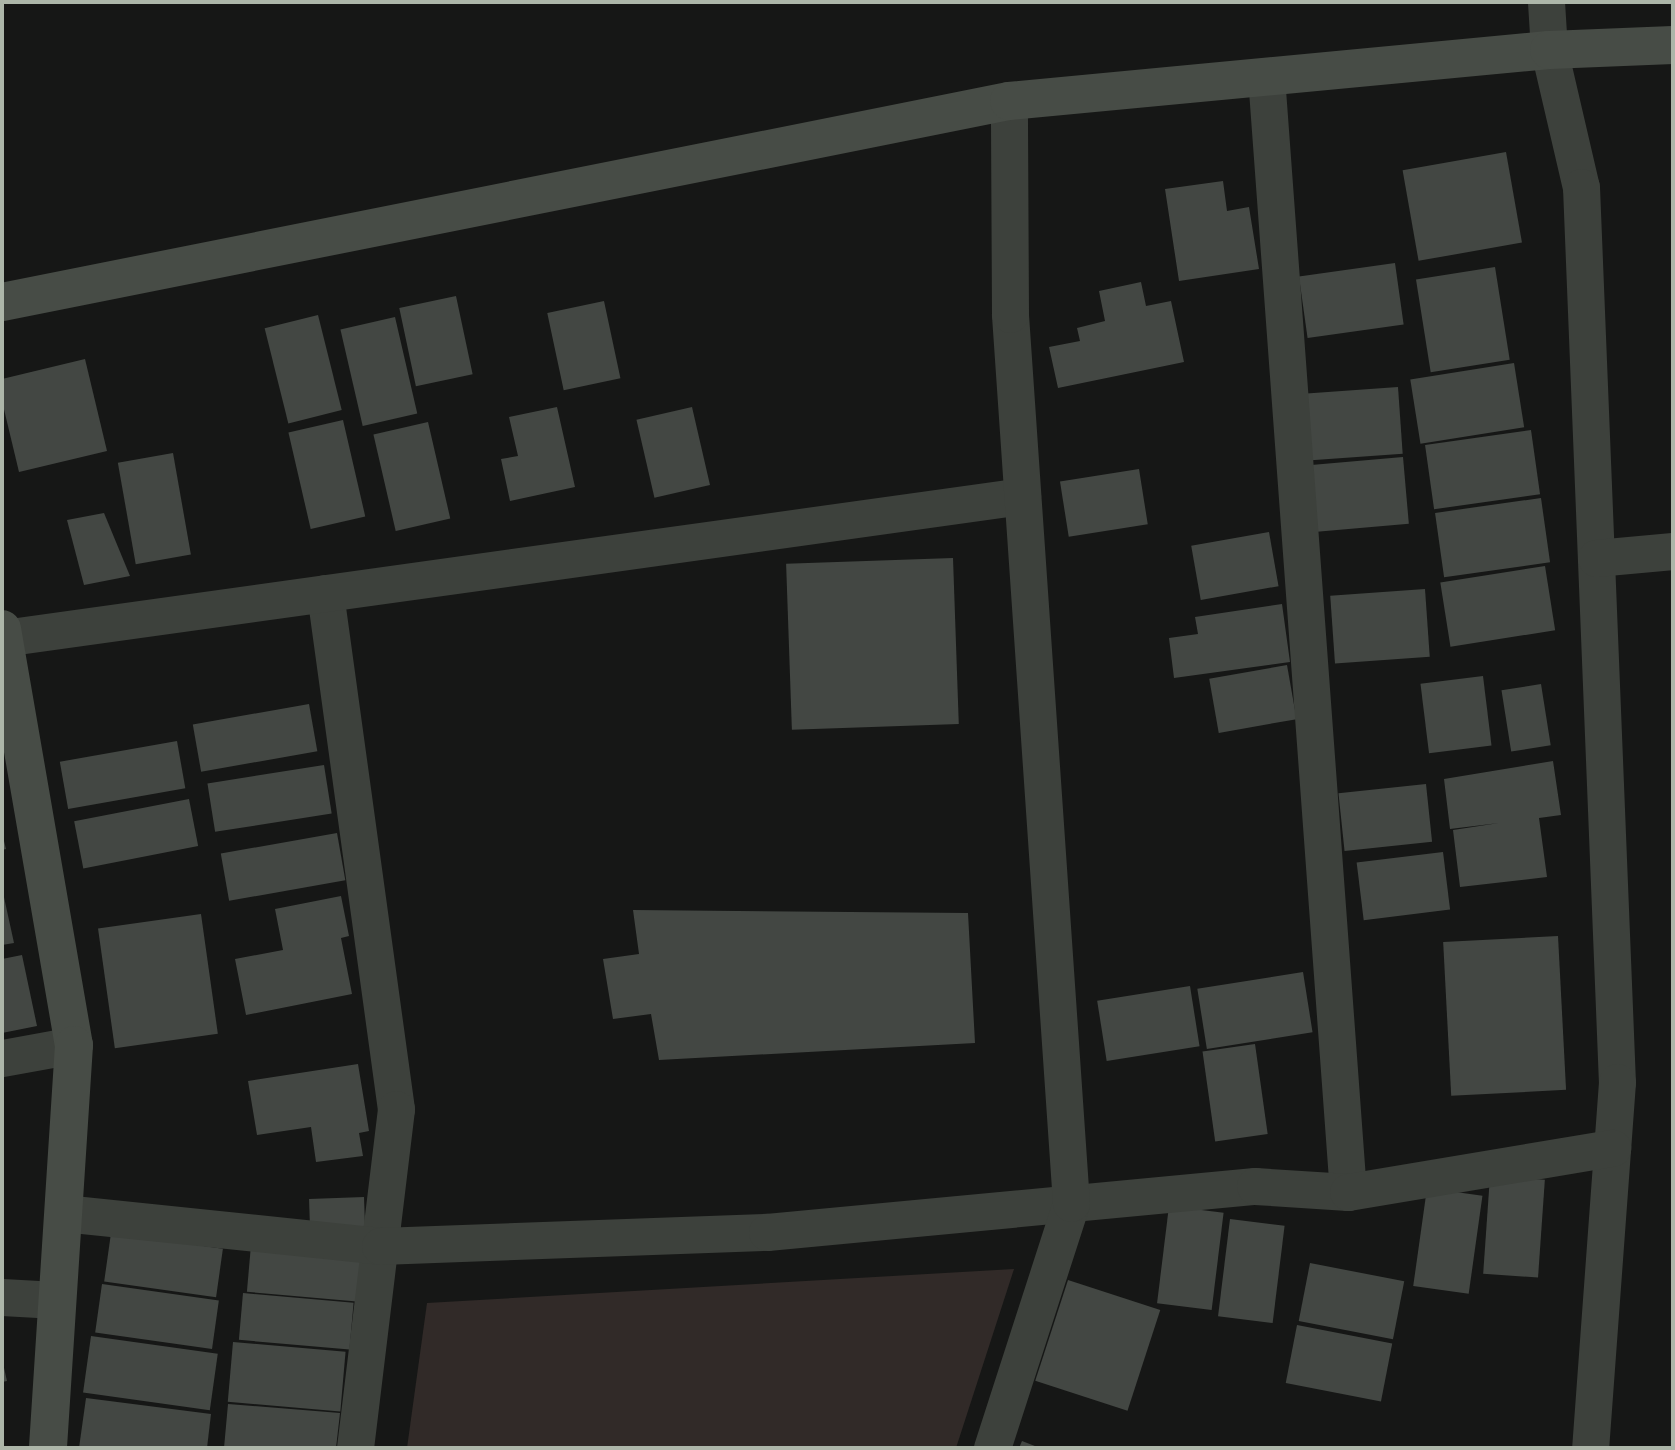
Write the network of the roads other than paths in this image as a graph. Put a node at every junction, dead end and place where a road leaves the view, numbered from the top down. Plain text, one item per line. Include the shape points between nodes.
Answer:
1 (1546, 2) edge
2 (1673, 45) edge
3 (1549, 50) junction
4 (1266, 76) junction
5 (1009, 101) junction
6 (2, 302) edge
7 (1023, 496) junction
8 (1673, 551) edge
9 (1596, 558) junction
10 (325, 593) junction
11 (3, 634) edge
12 (74, 1045) junction
13 (2, 1059) edge
14 (1612, 1148) junction
15 (1348, 1192) junction
16 (1071, 1203) junction
17 (63, 1213) junction
18 (380, 1246) junction
19 (2, 1297) edge
20 (56, 1300) junction
21 (48, 1448) edge
22 (355, 1448) edge
23 (992, 1448) edge
24 (1590, 1448) edge

1 - 3 street
2 - 3 street
3 - 4 street
3 - 9 street via 1581,187
4 - 5 street
4 - 15 street
5 - 6 street
5 - 7 street via 1010,314
7 - 10 street
7 - 16 street
8 - 9 street
9 - 14 street via 1617,1082
10 - 11 street
10 - 18 street via 396,1109
11 - 12 street
12 - 13 street
12 - 17 street
14 - 15 street
14 - 24 street
15 - 16 street via 1255,1186
16 - 18 street via 767,1232
16 - 23 street
17 - 18 street
17 - 20 street
18 - 22 street
19 - 20 street
20 - 21 street

